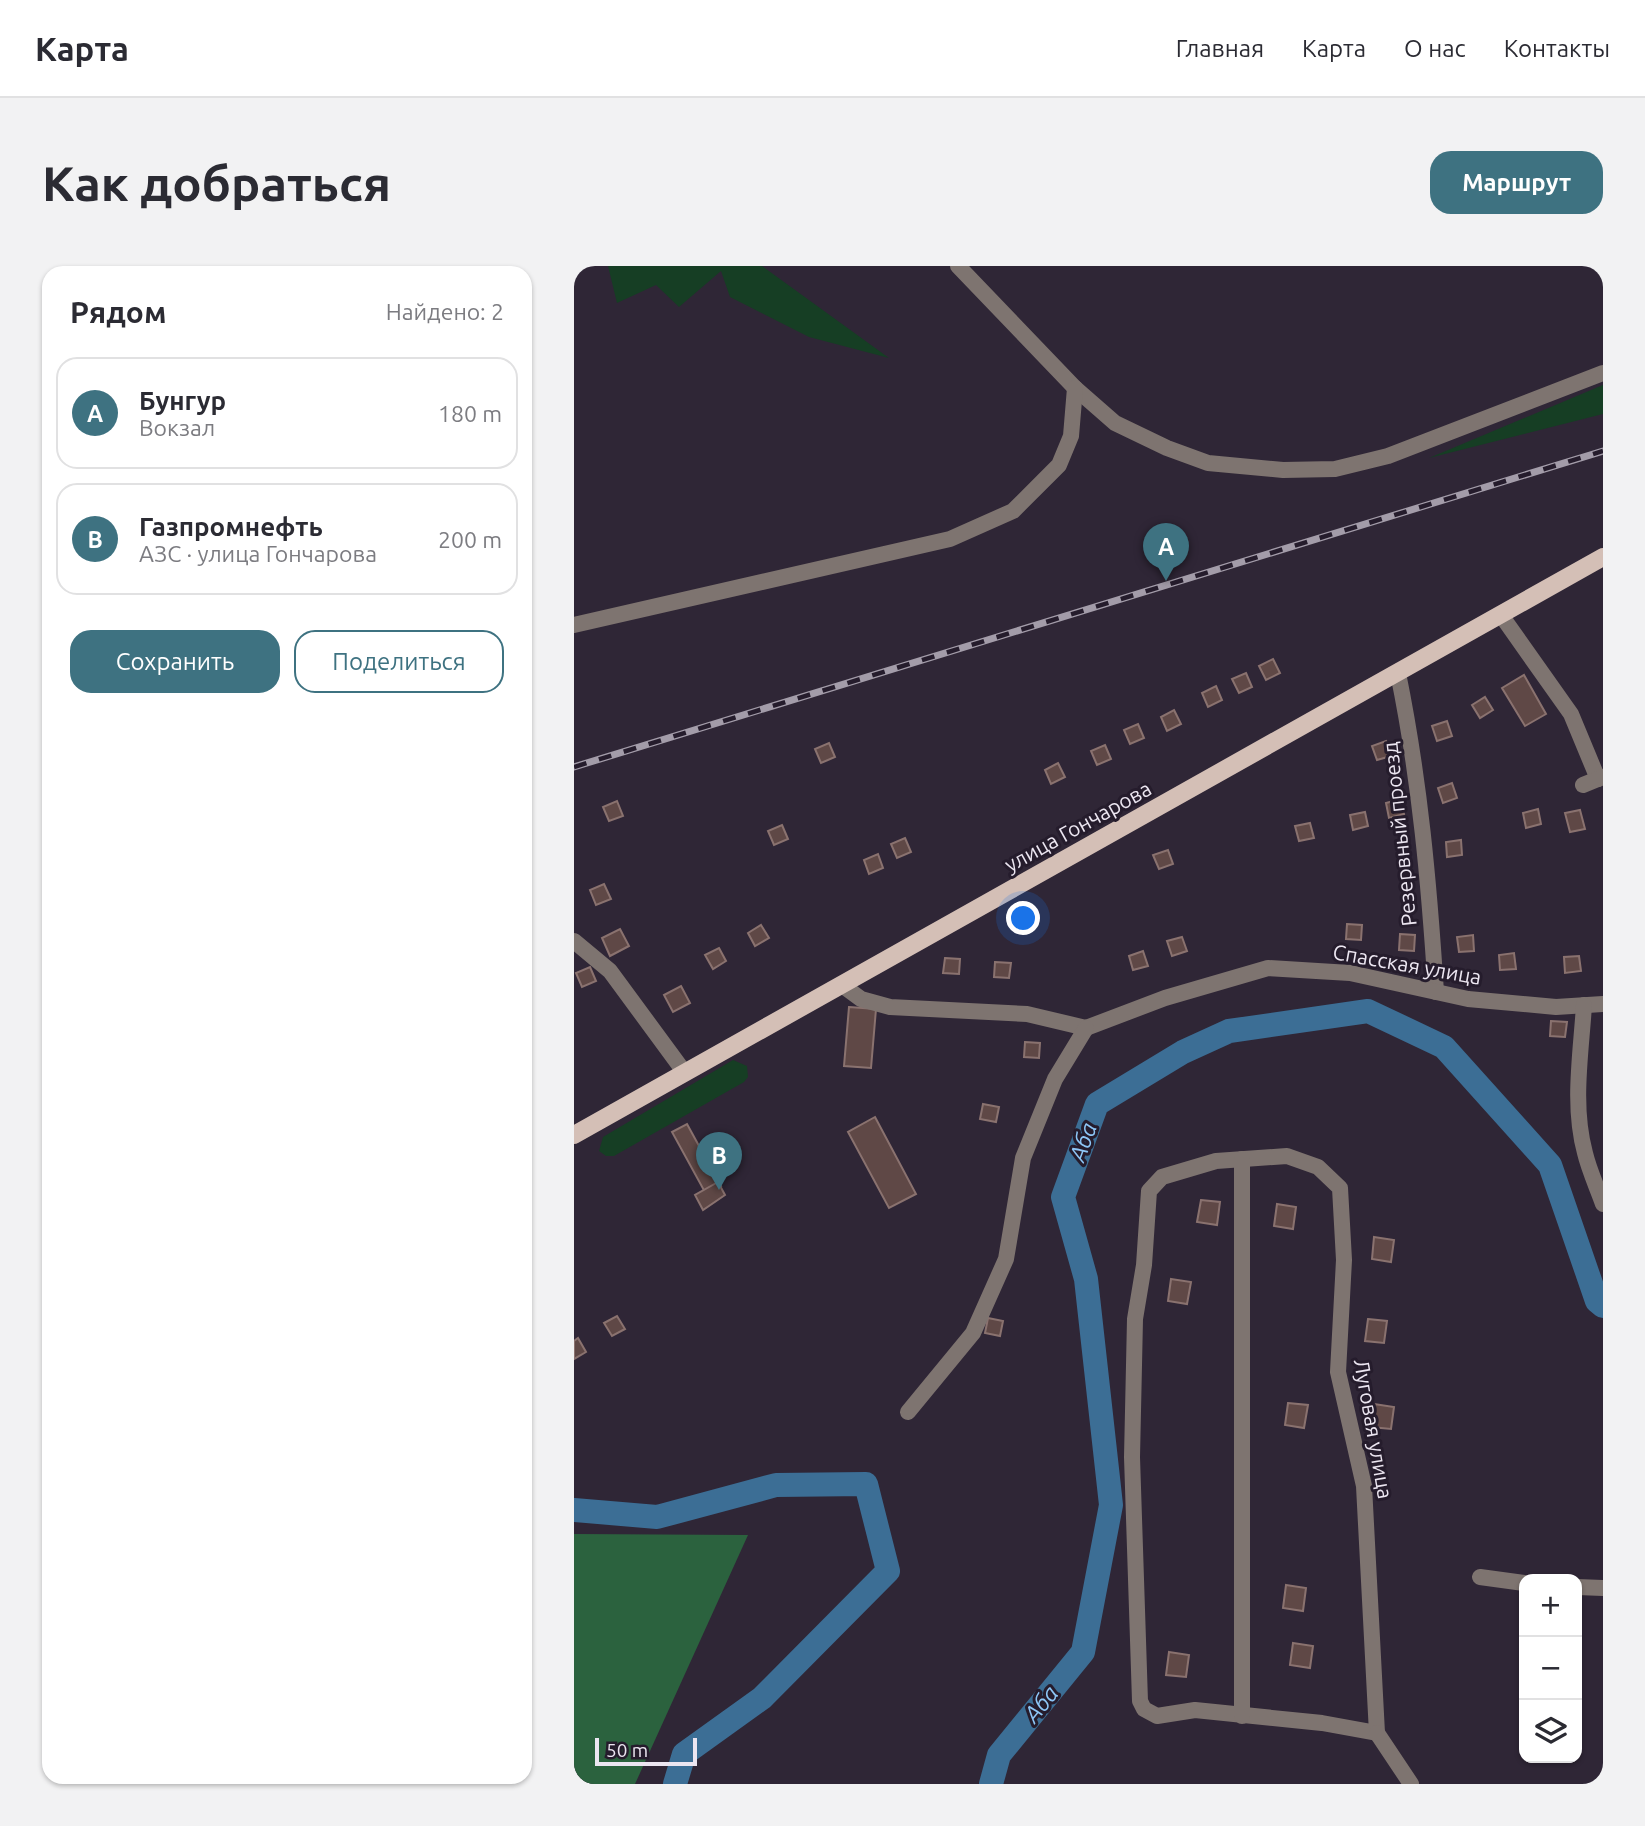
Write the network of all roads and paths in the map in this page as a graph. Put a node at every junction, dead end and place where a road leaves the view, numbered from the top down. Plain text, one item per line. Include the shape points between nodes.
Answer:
1 (958, 266) edge
2 (1603, 373) edge
3 (1074, 388) junction
4 (1603, 557) edge
5 (1502, 615) junction
6 (574, 625) edge
7 (1398, 673) junction
8 (1595, 780) edge
9 (574, 941) edge
10 (842, 985) junction
11 (1436, 992) junction
12 (1603, 1004) edge
13 (1584, 1005) junction
14 (1086, 1028) junction
15 (685, 1073) junction
16 (574, 1135) edge
17 (1242, 1159) junction
18 (1603, 1204) edge
19 (908, 1412) dead end
20 (1480, 1577) dead end
21 (1519, 1582) edge
22 (1582, 1587) edge
23 (1603, 1588) edge
24 (1242, 1716) junction
25 (1377, 1733) junction
26 (1411, 1784) edge

1 - 3 street
2 - 3 street via 1388,456 1335,469 1208,463 1115,424
3 - 6 street via 1071,436 1059,465 1013,511 950,539
4 - 5 main road, улица Гончарова
5 - 7 main road, улица Гончарова
5 - 8 street via 1571,714
7 - 10 main road, улица Гончарова
7 - 11 street, Резервный проезд via 1427,846
9 - 15 street via 610,971
10 - 14 street via 862,999 890,1007 1027,1014
10 - 15 main road, улица Гончарова
11 - 13 street, Спасская улица via 1556,1007
11 - 14 street, Спасская улица via 1350,973 1268,968 1165,998
12 - 13 street, Спасская улица
13 - 18 street via 1580,1125
14 - 19 street via 1055,1079 1023,1158 1006,1259 973,1334
15 - 16 main road, улица Гончарова
17 - 24 street
17 - 24 street, Луговая улица via 1175,1172 1162,1177 1149,1191 1135,1319 1132,1457 1140,1701 1157,1716 1195,1710
17 - 25 street, Луговая улица via 1287,1156 1318,1167 1339,1188 1344,1260 1338,1372 1364,1486
20 - 21 street
22 - 23 street
24 - 25 street, Луговая улица
25 - 26 street

